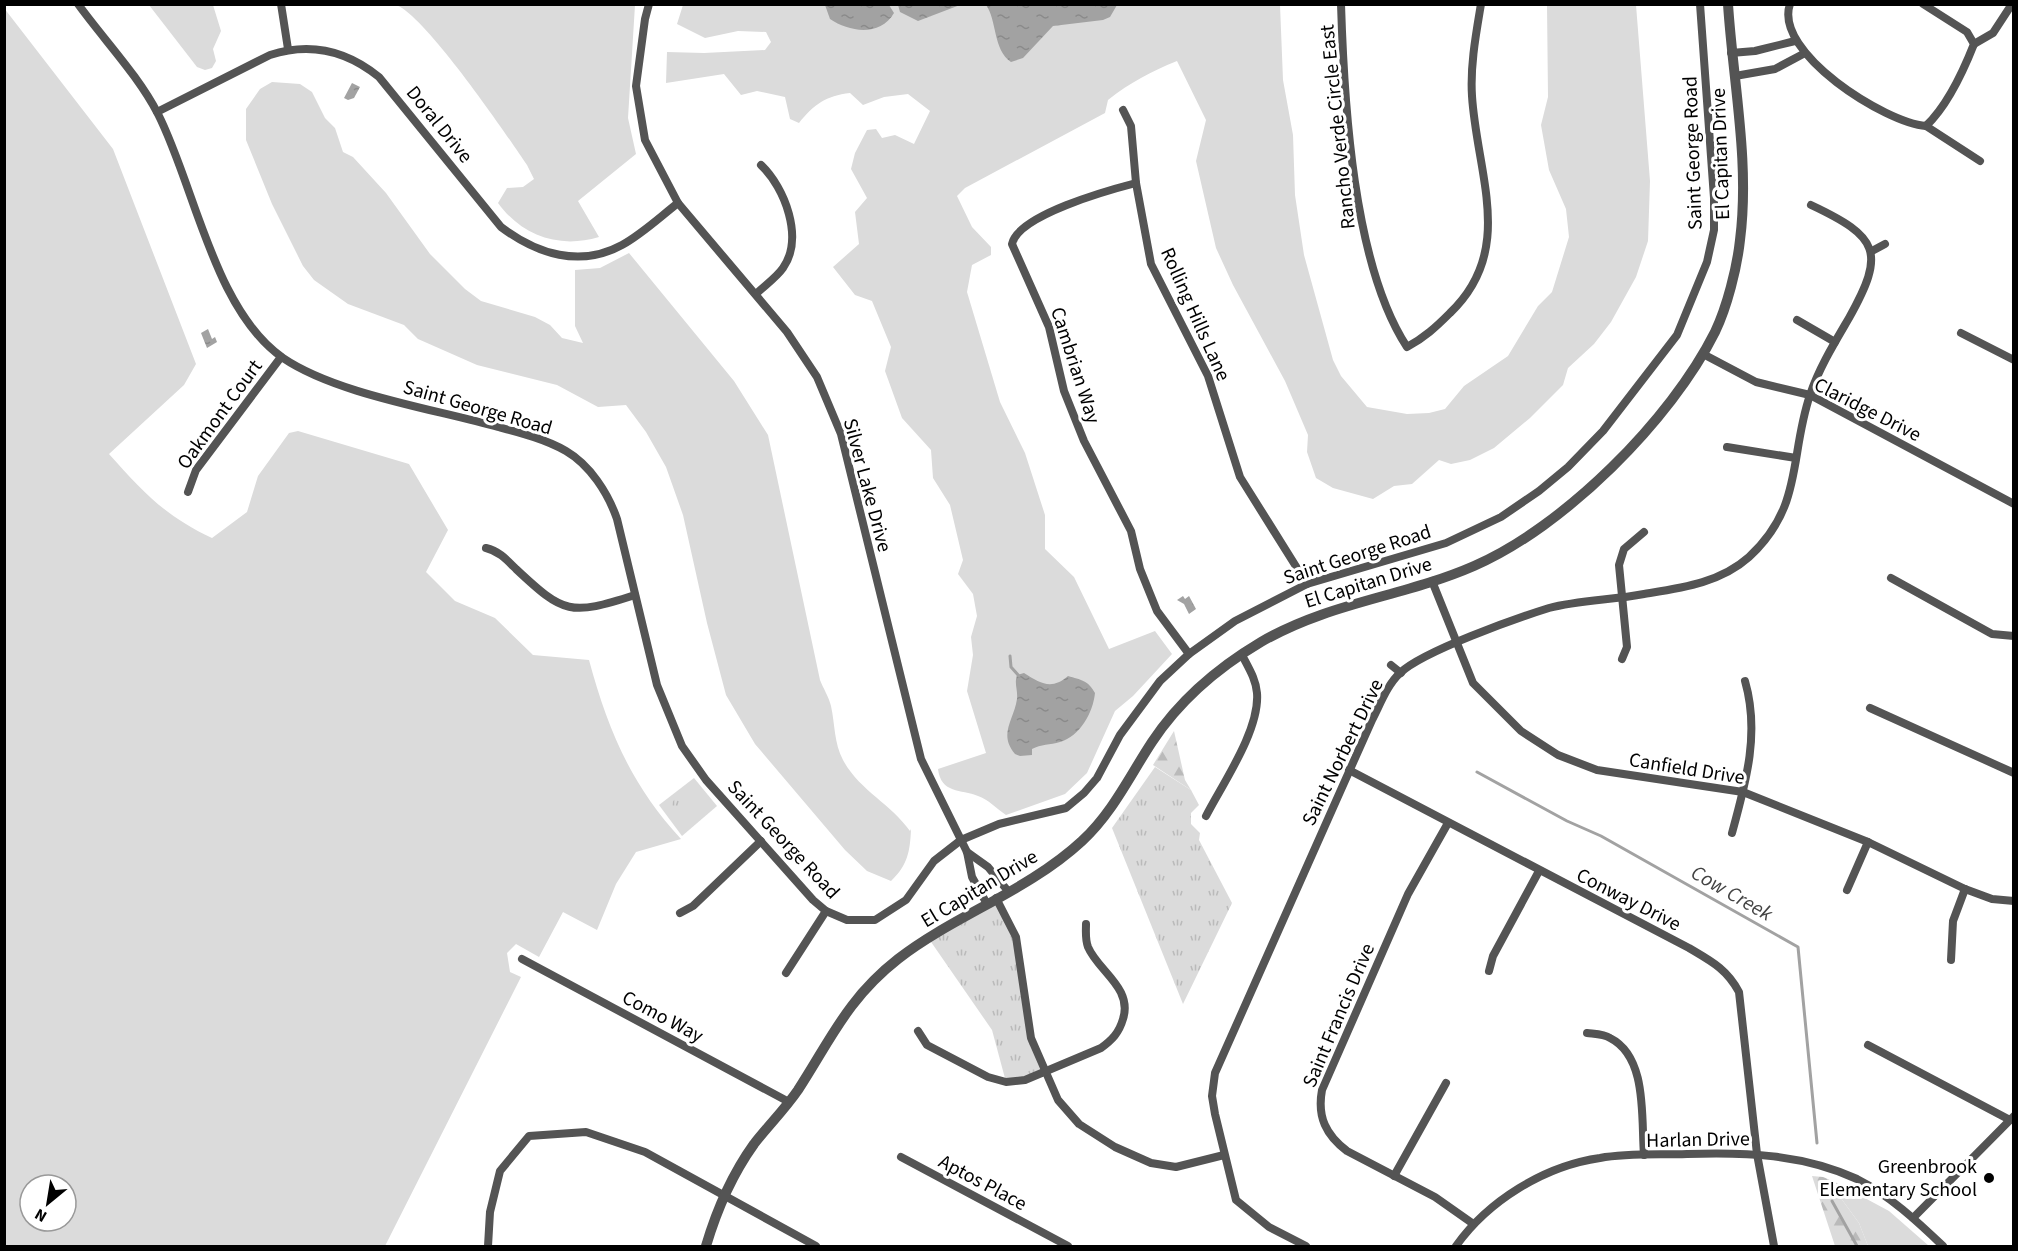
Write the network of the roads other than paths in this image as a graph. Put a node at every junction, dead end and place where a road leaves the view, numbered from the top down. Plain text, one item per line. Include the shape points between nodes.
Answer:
1 (78, 4) edge
2 (281, 4) edge
3 (650, 4) edge
4 (1341, 4) edge
5 (1481, 4) edge
6 (1700, 4) edge
7 (1728, 4) edge
8 (1790, 4) edge
9 (1923, 4) edge
10 (2012, 4) edge
11 (1795, 41) junction
12 (1974, 44) junction
13 (288, 49) junction
14 (1731, 53) junction
15 (1805, 53) junction
16 (1735, 75) junction
17 (1123, 110) dead end
18 (157, 112) junction
19 (1926, 126) junction
20 (1980, 161) dead end
21 (761, 165) dead end
22 (1136, 183) junction
23 (678, 203) junction
24 (1811, 205) dead end
25 (1885, 244) dead end
26 (1872, 251) junction
27 (756, 294) junction
28 (1797, 320) dead end
29 (1961, 333) dead end
30 (1835, 342) junction
31 (1703, 354) junction
32 (281, 357) junction
33 (2013, 360) edge
34 (1810, 395) junction
35 (1726, 447) dead end
36 (1796, 459) junction
37 (188, 492) dead end
38 (2013, 504) edge
39 (1644, 532) dead end
40 (486, 548) dead end
41 (1891, 578) dead end
42 (1432, 581) junction
43 (1307, 584) junction
44 (635, 595) junction
45 (1622, 598) junction
46 (2013, 636) edge
47 (1455, 643) junction
48 (1189, 654) junction
49 (1242, 655) junction
50 (1622, 659) dead end
51 (1391, 665) dead end
52 (1401, 673) junction
53 (1745, 681) dead end
54 (1870, 708) dead end
55 (1349, 770) junction
56 (2013, 773) edge
57 (1743, 792) junction
58 (1206, 816) dead end
59 (1448, 823) junction
60 (1732, 833) dead end
61 (961, 840) junction
62 (761, 841) junction
63 (1868, 842) junction
64 (968, 852) junction
65 (1539, 871) junction
66 (1965, 889) junction
67 (1847, 890) dead end
68 (1008, 891) junction
69 (992, 901) junction
70 (2013, 901) edge
71 (826, 911) junction
72 (680, 913) dead end
73 (1086, 924) dead end
74 (522, 959) dead end
75 (1951, 960) dead end
76 (1489, 971) dead end
77 (786, 973) dead end
78 (918, 1031) dead end
79 (1587, 1033) dead end
80 (1868, 1045) dead end
81 (1044, 1072) junction
82 (1446, 1083) dead end
83 (789, 1102) junction
84 (2012, 1118) edge
85 (1757, 1154) junction
86 (1224, 1155) junction
87 (1644, 1155) junction
88 (901, 1157) dead end
89 (1394, 1176) junction
90 (723, 1197) junction
91 (1913, 1218) junction
92 (1473, 1223) junction
93 (1050, 1236) junction
94 (488, 1246) edge
95 (706, 1246) edge
96 (816, 1246) edge
97 (1045, 1246) edge
98 (1068, 1246) edge
99 (1306, 1246) edge
100 (1456, 1246) edge
101 (1774, 1246) edge
102 (1943, 1246) edge

1 - 18 street, Saint George Road
2 - 13 street
3 - 23 street, Silver Lake Drive via 636,86 645,140
4 - 5 street, Rancho Verde Circle East via 1342,57 1357,187 1371,263 1383,300 1407,347 1424,338 1464,299 1480,273 1489,239 1472,94
6 - 43 street, Saint George Road via 1714,230 1707,262 1677,335 1603,431 1569,466 1516,507 1446,543
7 - 14 street, El Capitan Drive
8 - 11 street via 1788,20
9 - 12 street via 1966,32
10 - 12 street via 1993,33
11 - 14 street
11 - 15 street
12 - 19 street via 1936,116
13 - 18 street, Doral Drive
13 - 23 street, Doral Drive via 336,52 366,66 390,89 501,227 543,252 564,256 602,253 623,245
14 - 16 street, El Capitan Drive
15 - 16 street via 1775,69
15 - 19 street via 1836,82 1891,116 1909,125
16 - 31 street, El Capitan Drive via 1743,185 1740,245 1718,327
17 - 22 street, Rolling Hills Lane via 1131,126
18 - 32 street, Saint George Road via 233,300 253,330
19 - 20 street
21 - 27 street via 773,176 790,219 793,239 782,269
22 - 43 street, Rolling Hills Lane via 1151,264 1208,376 1240,477
22 - 48 street, Cambrian Way via 1064,206 1021,229 1012,244 1048,327 1064,391 1084,441 1131,531 1140,569 1157,611
23 - 27 street, Silver Lake Drive
24 - 26 street via 1842,219 1863,236
25 - 26 street
26 - 30 street, Saint Norbert Drive via 1872,267 1864,291
27 - 61 street, Silver Lake Drive via 817,377 841,434 918,749
28 - 30 street
29 - 33 street
30 - 34 street, Saint Norbert Drive
31 - 34 street, Claridge Drive via 1755,382
31 - 42 street, El Capitan Drive via 1652,422 1592,487 1509,548 1476,566
32 - 37 street, Oakmont Court via 196,470
32 - 44 street, Saint George Road via 319,378 529,435 567,452 590,472 613,508
34 - 36 street, Saint Norbert Drive
34 - 38 street, Claridge Drive
35 - 36 street
36 - 45 street, Saint Norbert Drive via 1794,483 1785,507 1770,534 1748,558 1728,572 1694,586
39 - 45 street via 1624,549 1619,565
40 - 44 street via 503,556 560,606 582,608
41 - 46 street via 1992,634
42 - 47 street, Canfield Drive
42 - 49 street, El Capitan Drive via 1333,609
43 - 48 street, Saint George Road via 1244,616
44 - 62 street, Saint George Road via 657,685 673,728 706,780
45 - 47 street, Saint Norbert Drive via 1551,608
45 - 50 street via 1627,647
47 - 52 street, Saint Norbert Drive
47 - 57 street, Canfield Drive via 1473,683 1521,731 1557,755 1597,770
48 - 61 street, Saint George Road via 1160,681 1120,735 1097,778 1066,808 999,824
49 - 58 street via 1257,690 1253,724
49 - 68 street, El Capitan Drive via 1196,691 1171,717 1119,799 1094,830 1064,856
51 - 52 street
52 - 55 street, Saint Norbert Drive via 1372,720
53 - 57 street via 1752,706 1752,745
54 - 56 street
55 - 59 street, Conway Drive
55 - 86 street, Saint Norbert Drive via 1215,1073 1212,1096
57 - 60 street
57 - 63 street, Canfield Drive
59 - 65 street, Conway Drive
59 - 89 street, Saint Francis Drive via 1408,894 1319,1103 1326,1129 1335,1142
61 - 64 street, Silver Lake Drive
61 - 71 street, Saint George Road via 934,861 906,900 888,914 863,922
62 - 71 street, Saint George Road
62 - 72 street via 693,906
63 - 66 street, Canfield Drive
63 - 67 street
64 - 68 street via 988,867
64 - 69 street via 972,877
65 - 76 street via 1493,956
65 - 85 street, Conway Drive via 1689,948 1730,976 1739,992
66 - 70 street, Canfield Drive via 1992,899
66 - 75 street via 1953,921
68 - 69 street, El Capitan Drive
69 - 81 street via 1016,937 1031,1038
69 - 83 street, El Capitan Drive via 900,957 876,977 839,1021
71 - 77 street
73 - 81 street via 1088,948 1120,991 1124,1015 1119,1030 1101,1048
74 - 83 street, Como Way
78 - 81 street via 927,1045 988,1077 1006,1082
79 - 87 street via 1609,1037 1632,1059 1638,1076
80 - 84 street
81 - 86 street via 1058,1100 1079,1124 1115,1147 1151,1163 1176,1167
82 - 89 street
83 - 90 street, El Capitan Drive via 752,1148
84 - 91 street
85 - 87 street, Harlan Drive
85 - 91 street, Harlan Drive via 1809,1161 1858,1180
85 - 101 street, Conway Drive
86 - 99 street, Saint Norbert Drive via 1236,1200 1269,1227
87 - 92 street, Harlan Drive via 1600,1158 1564,1167 1529,1182
88 - 93 street, Aptos Place
89 - 92 street, Saint Francis Drive
90 - 94 street via 645,1152 586,1132 529,1136 500,1171 490,1212
90 - 95 street, El Capitan Drive
90 - 96 street
91 - 102 street, Harlan Drive
92 - 100 street, Harlan Drive
93 - 97 street
93 - 98 street, Aptos Place

